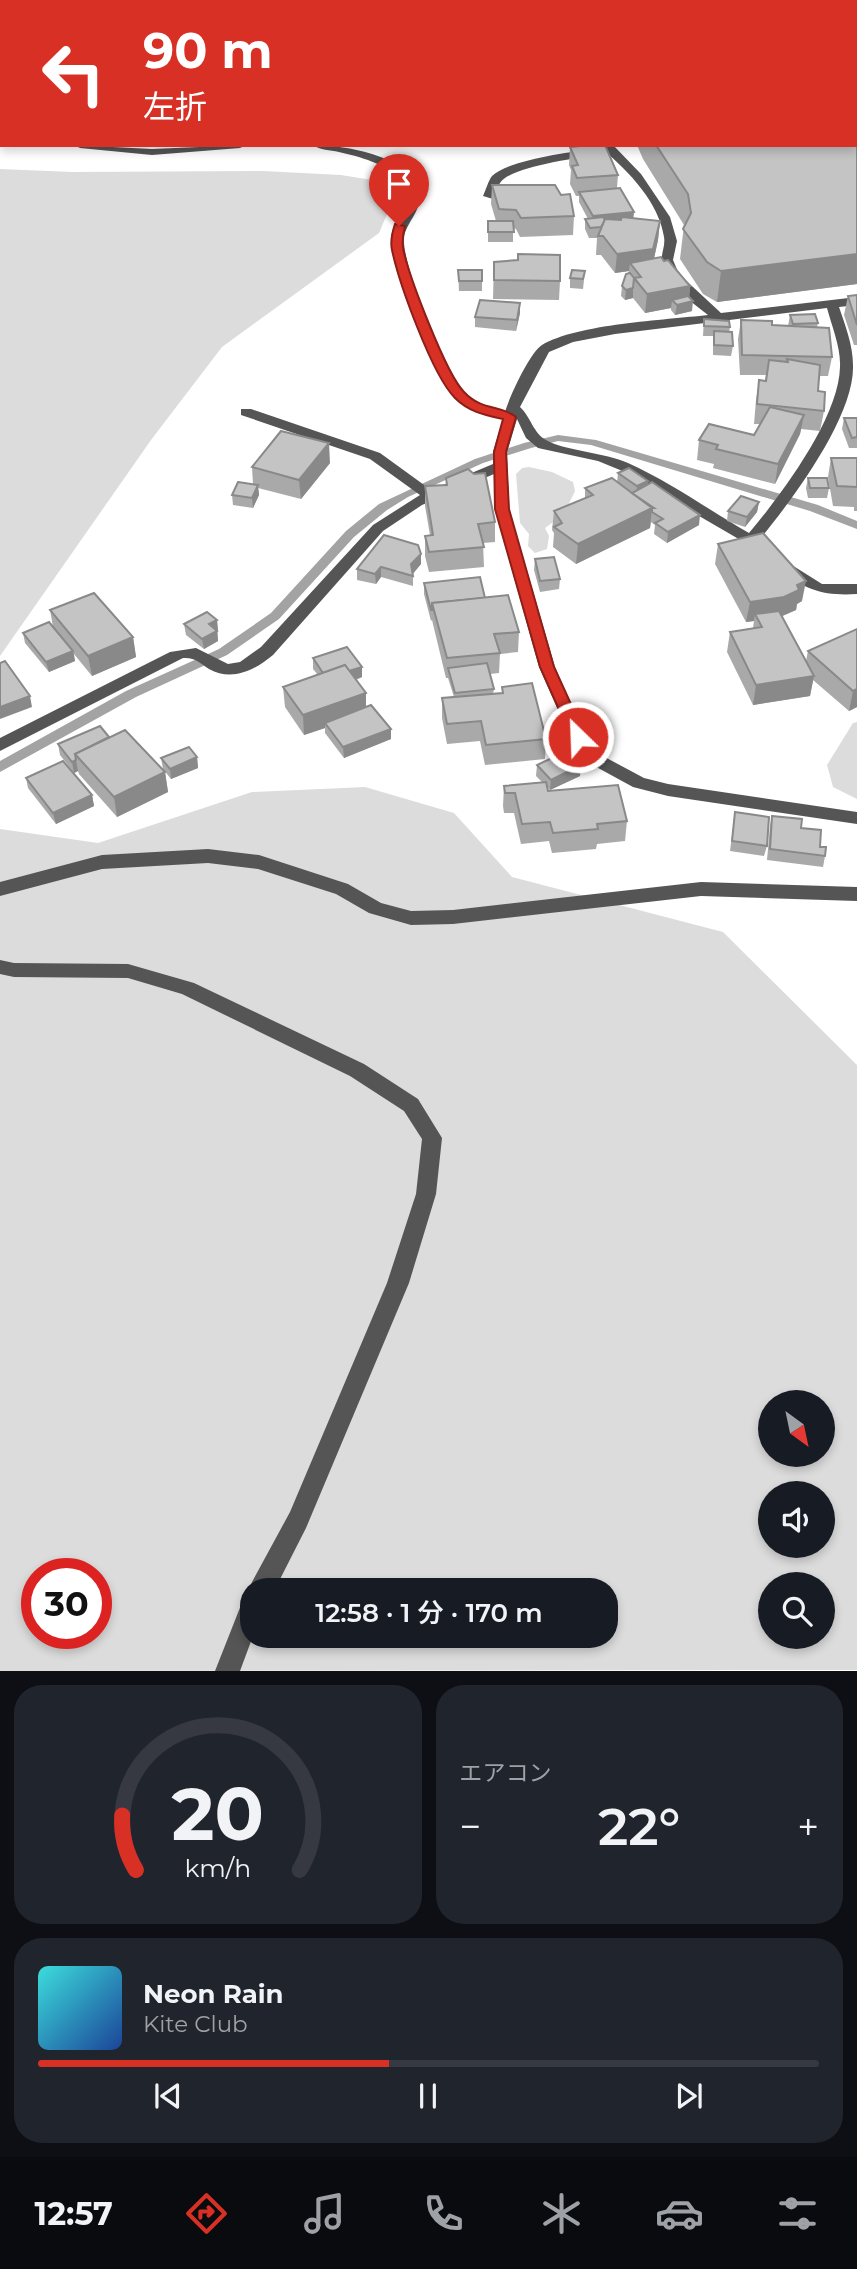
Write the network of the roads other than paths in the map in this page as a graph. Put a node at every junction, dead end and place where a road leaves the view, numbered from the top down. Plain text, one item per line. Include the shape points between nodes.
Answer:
1 (100, 147) edge
2 (162, 147) edge
3 (214, 147) edge
4 (329, 147) edge
5 (609, 148) edge
6 (149, 152) junction
7 (489, 196) edge
8 (857, 301) edge
9 (832, 304) junction
10 (719, 318) junction
11 (246, 412) dead end
12 (512, 412) junction
13 (499, 466) junction
14 (428, 495) junction
15 (751, 540) junction
16 (857, 589) edge
17 (0, 745) edge
18 (857, 818) edge
19 (0, 889) edge
20 (857, 894) edge
21 (0, 967) edge
22 (268, 1578) edge
23 (240, 1639) edge
24 (227, 1671) edge

1 - 6 street
2 - 6 street
3 - 6 street
4 - 12 street via 381,162 406,181 413,193 412,206 399,226 398,250 446,376 458,394 480,410
5 - 7 street via 508,172 496,179
5 - 10 street via 646,188 671,242 666,258 670,271
8 - 9 street
9 - 10 street
9 - 15 street via 847,368 843,391 832,420
10 - 12 street via 615,330 551,344 539,355
11 - 14 street via 375,456
12 - 13 street
12 - 15 street via 522,416 537,440 625,467
13 - 14 street
13 - 18 street via 502,509 547,667 578,737 595,759 621,775 668,790
14 - 17 street via 378,528 267,652 247,666 221,668 197,653 183,652
15 - 16 street via 810,586
19 - 20 street via 102,862 208,856 259,863 411,918 701,889
21 - 22 street via 128,971 187,988 356,1070 411,1105 432,1138 426,1194 398,1283 298,1520
23 - 24 street

